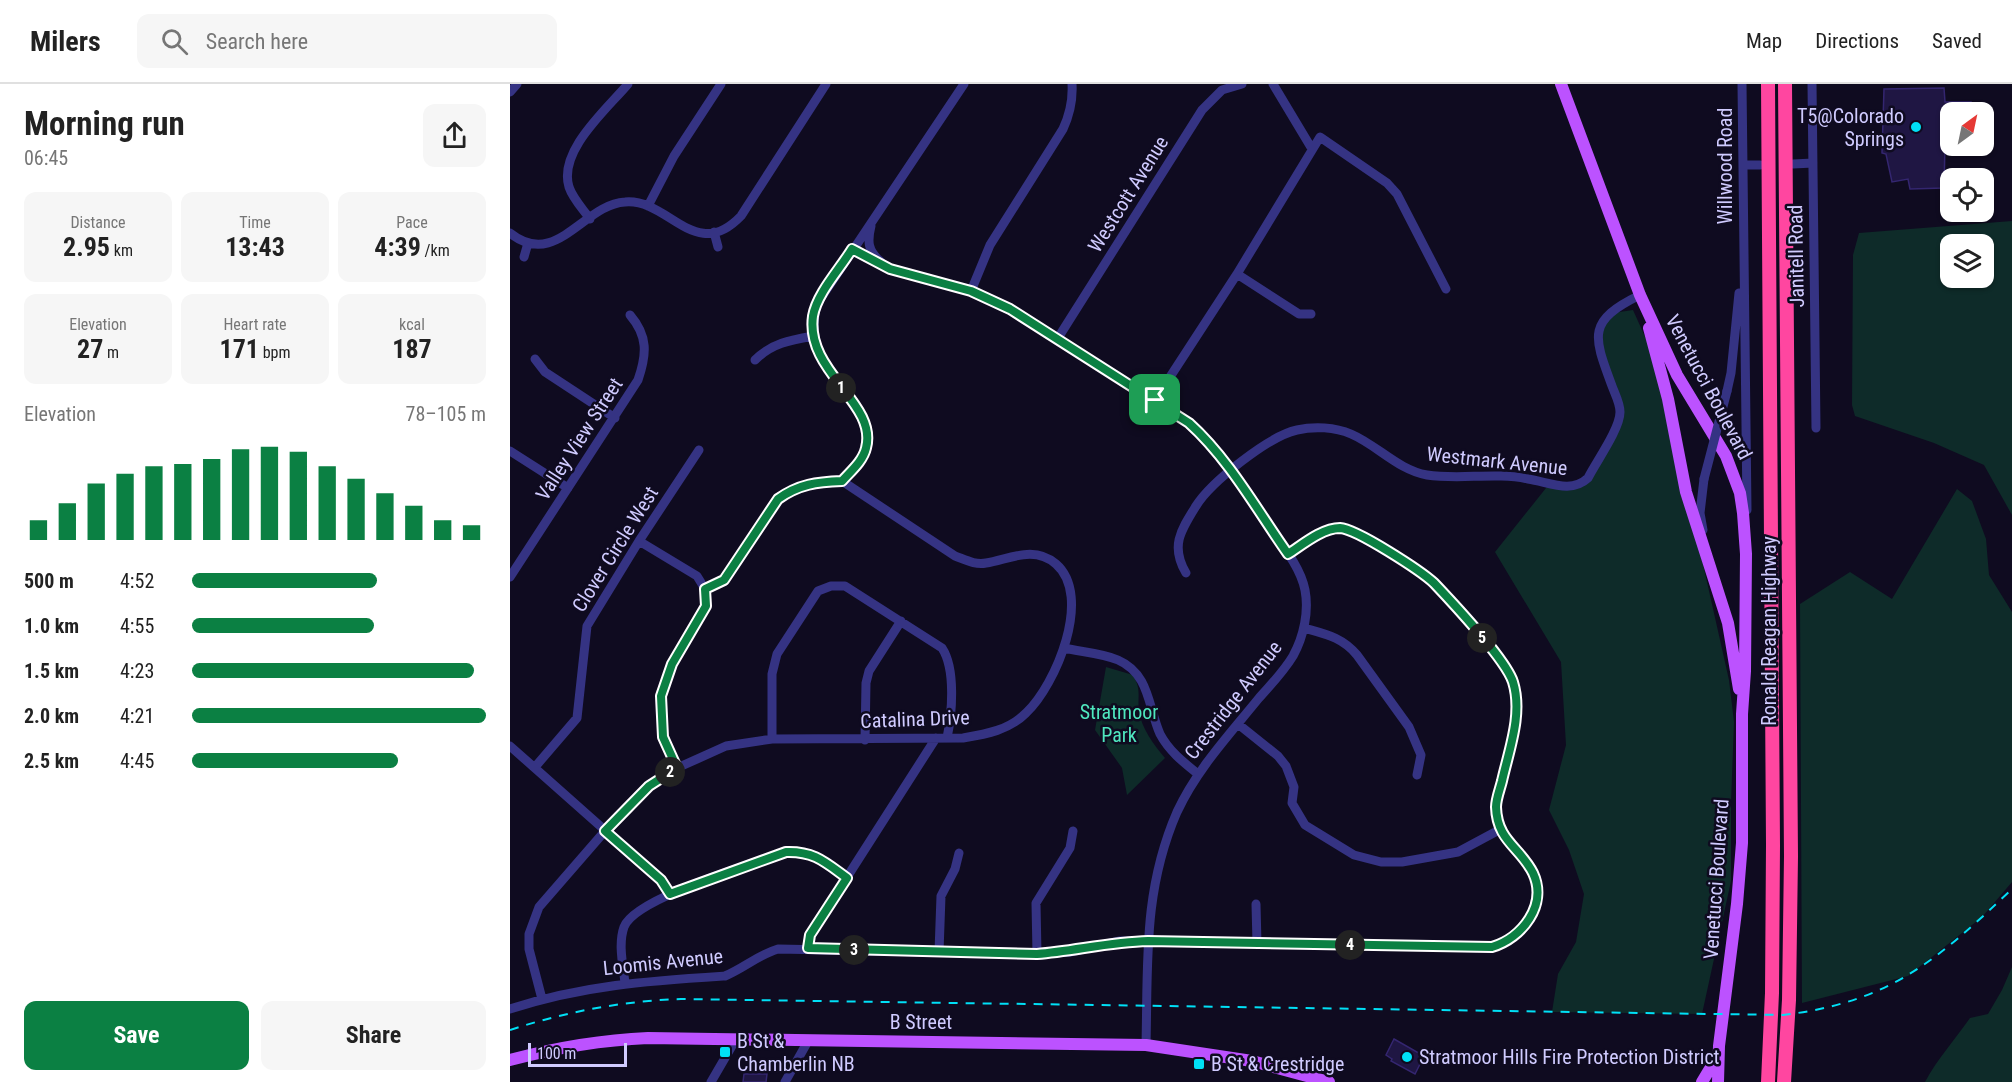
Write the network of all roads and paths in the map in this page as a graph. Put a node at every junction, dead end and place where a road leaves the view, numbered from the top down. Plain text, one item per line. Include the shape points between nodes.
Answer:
1 (517, 84) edge
2 (628, 84) edge
3 (721, 84) edge
4 (826, 84) edge
5 (964, 84) edge
6 (1071, 84) edge
7 (1242, 84) edge
8 (1273, 84) edge
9 (1561, 84) edge
10 (1742, 84) edge
11 (1768, 84) edge
12 (1785, 84) edge
13 (1812, 84) edge
14 (510, 92) edge
15 (1312, 149) junction
16 (1813, 163) junction
17 (1793, 164) dead end
18 (1743, 165) junction
19 (1760, 165) dead end
20 (648, 206) junction
21 (873, 217) junction
22 (590, 219) junction
23 (714, 232) junction
24 (510, 233) edge
25 (528, 243) junction
26 (718, 248) dead end
27 (852, 249) junction
28 (1743, 249) junction
29 (524, 257) dead end
30 (890, 269) junction
31 (1238, 274) junction
32 (1446, 289) dead end
33 (971, 291) junction
34 (1640, 294) junction
35 (1311, 314) dead end
36 (630, 315) dead end
37 (814, 336) junction
38 (1058, 338) junction
39 (535, 359) dead end
40 (754, 360) dead end
41 (1155, 400) junction
42 (615, 418) junction
43 (1816, 428) dead end
44 (699, 450) dead end
45 (510, 451) edge
46 (1230, 470) junction
47 (842, 481) junction
48 (568, 488) junction
49 (639, 541) junction
50 (1288, 554) junction
51 (1746, 554) junction
52 (1186, 573) dead end
53 (1713, 574) junction
54 (510, 577) edge
55 (705, 589) junction
56 (901, 621) junction
57 (1304, 628) junction
58 (1064, 648) junction
59 (1742, 714) junction
60 (1238, 724) junction
61 (936, 738) junction
62 (947, 738) junction
63 (772, 739) junction
64 (865, 740) junction
65 (510, 746) edge
66 (535, 767) junction
67 (677, 768) junction
68 (1198, 774) junction
69 (1417, 775) dead end
70 (1500, 830) junction
71 (605, 831) junction
72 (1073, 831) dead end
73 (959, 853) dead end
74 (847, 878) junction
75 (670, 894) junction
76 (1256, 904) dead end
77 (1148, 941) junction
78 (1257, 944) junction
79 (808, 948) junction
80 (939, 952) junction
81 (1037, 954) junction
82 (625, 983) junction
83 (542, 999) junction
84 (510, 1009) edge
85 (736, 1039) junction
86 (808, 1041) junction
87 (1146, 1045) junction
88 (1719, 1046) junction
89 (510, 1060) edge
90 (1714, 1062) junction
91 (711, 1082) edge
92 (785, 1082) edge
93 (1329, 1082) edge
94 (1702, 1082) edge
95 (1711, 1082) edge
96 (1718, 1082) edge
97 (1768, 1082) edge
98 (1784, 1082) edge

1 - 14 street
2 - 22 street via 569,160 570,190
3 - 20 street via 674,156
4 - 23 street via 741,216 734,224
5 - 21 street
6 - 33 street via 1073,98 1063,129 990,245
7 - 38 street, Westcott Avenue via 1222,90 1202,110
8 - 15 street
9 - 34 main road, Venetucci Boulevard
10 - 18 street, Willwood Road
11 - 97 highway, Ronald Reagan Highway via 1773,845
12 - 98 highway, Ronald Reagan Highway via 1791,856
13 - 16 street, Janitell Road
15 - 31 street
15 - 32 street via 1320,137 1387,183 1397,194
16 - 17 street
16 - 43 street, Janitell Road
18 - 19 street
18 - 28 street, Willwood Road
20 - 22 street via 623,201
20 - 23 street via 682,228 702,234
21 - 27 street
21 - 30 street via 868,235 870,250
22 - 25 street via 550,243
23 - 26 street
24 - 25 street
25 - 29 street
27 - 30 street, Crestridge Avenue
27 - 37 street via 816,304
28 - 51 street, Willwood Road
28 - 53 street, Willwood Road, bridge via 1727,391 1704,479 1700,513
30 - 33 street, Crestridge Avenue
31 - 35 street via 1299,314
31 - 41 street
33 - 38 street, Crestridge Avenue
34 - 46 street, Westmark Avenue via 1606,314 1600,324 1598,345 1621,413 1588,478 1581,484 1571,488 1525,478 1426,475 1406,468 1351,434 1314,428 1280,436
34 - 51 main road, Venetucci Boulevard via 1677,375 1734,474 1743,513
34 - 53 main road, Venetucci Boulevard via 1668,399 1686,492
36 - 42 street, Valley View Street via 641,328 644,358 638,380
37 - 40 street via 780,343
37 - 47 street via 826,369 861,414 868,430 866,448
38 - 41 street, Crestridge Avenue
39 - 42 street via 545,372
41 - 46 street, Crestridge Avenue via 1205,438
42 - 48 street, Valley View Street
44 - 49 street, Clover Circle West
45 - 48 street
46 - 50 street, Crestridge Avenue
46 - 52 street, Westmark Avenue via 1199,501 1184,526 1177,544 1178,560
47 - 55 street via 809,483 778,499 724,580
47 - 58 street, Catalina Drive via 971,563 1020,554 1037,554 1055,563 1067,576 1073,597
48 - 54 street, Valley View Street
49 - 55 street via 697,576
49 - 66 street, Clover Circle West via 587,626 577,718
50 - 57 street, Crestridge Avenue via 1305,591
50 - 70 street via 1323,532 1340,528 1363,536 1432,582 1504,664 1513,683 1517,710 1496,806
51 - 59 main road, Venetucci Boulevard
53 - 59 main road, Venetucci Boulevard via 1734,648
55 - 67 street via 706,606 672,664 661,696 663,737
56 - 62 street via 942,648 949,659 951,717
56 - 63 street via 845,586 818,591 777,654 772,674
56 - 64 street via 869,671
57 - 60 street, Crestridge Avenue via 1293,655
57 - 69 street via 1335,636 1357,655 1409,727 1421,755
58 - 62 street, Catalina Drive via 1050,683 1026,714 993,733
58 - 68 street via 1117,659 1130,667 1145,686 1160,733 1172,752
59 - 88 main road, Venetucci Boulevard via 1742,843
60 - 68 street, Crestridge Avenue
60 - 70 street via 1286,766 1293,787 1292,803 1305,825 1354,855 1402,862 1458,852
61 - 62 street, Catalina Drive
61 - 64 street, Catalina Drive
61 - 74 street
63 - 64 street, Catalina Drive
63 - 67 street, Catalina Drive via 726,746
65 - 66 street
66 - 71 street
67 - 71 street, Catalina Drive via 649,786
68 - 77 street, Crestridge Avenue via 1179,810 1158,866
70 - 78 street, Loomis Avenue via 1532,873 1536,886 1531,917 1507,943 1492,947
71 - 75 street via 661,880
71 - 83 street, Catalina Drive via 538,907 532,920 529,949
72 - 81 street via 1070,848 1036,903
73 - 80 street via 941,896
74 - 75 street via 814,855 786,852
74 - 79 street via 810,935
75 - 82 street via 629,917 621,941
76 - 78 street
77 - 78 street, Loomis Avenue
77 - 81 street, Loomis Avenue
77 - 87 street, Crestridge Avenue
79 - 80 street, Loomis Avenue
79 - 82 street, Loomis Avenue via 761,954 725,976
80 - 81 street, Loomis Avenue
82 - 83 street, Loomis Avenue
83 - 84 street, Loomis Avenue
85 - 86 main road, B Street
85 - 89 main road, B Street via 614,1039
85 - 91 street
86 - 87 main road, B Street
86 - 92 street
87 - 93 main road, B Street via 1252,1061
88 - 90 main road, Venetucci Boulevard
88 - 96 main road, Venetucci Boulevard
90 - 94 main road
90 - 95 main road, Venetucci Boulevard

